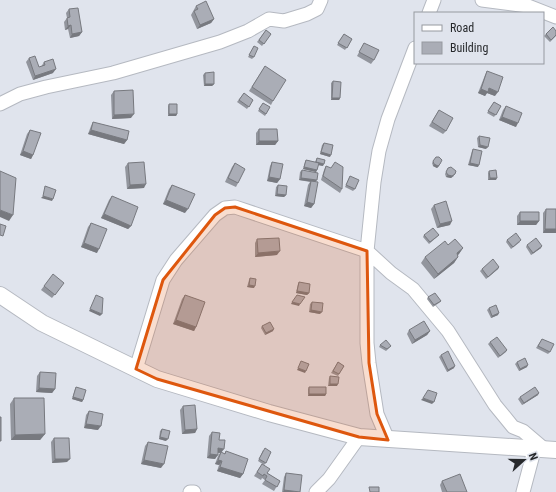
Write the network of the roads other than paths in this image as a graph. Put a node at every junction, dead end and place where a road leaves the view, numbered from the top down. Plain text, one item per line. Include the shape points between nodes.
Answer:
1 (321, 0) edge
2 (434, 0) edge
3 (482, 0) edge
4 (429, 12) edge
5 (543, 12) edge
6 (544, 12) edge
7 (556, 17) edge
8 (414, 51) edge
9 (0, 104) edge
10 (367, 251) junction
11 (0, 296) edge
12 (136, 369) junction
13 (359, 437) junction
14 (388, 440) junction
15 (545, 448) edge
16 (190, 492) edge
17 (194, 492) edge
18 (316, 492) edge
19 (523, 492) edge

1 - 9 street via 317,9 294,19 269,19 220,42 113,73 46,86 20,94
2 - 4 street
3 - 5 street via 528,6
6 - 7 street
8 - 10 street via 388,119 379,151
10 - 12 street via 235,207 225,208 215,215 176,260 163,280
10 - 14 street via 369,363 377,414
10 - 15 street via 413,289 448,331 495,405 513,427 523,431
11 - 12 street via 42,323
12 - 13 street via 157,379
13 - 14 street
13 - 18 street via 329,479
14 - 15 street
15 - 19 street
16 - 17 street

